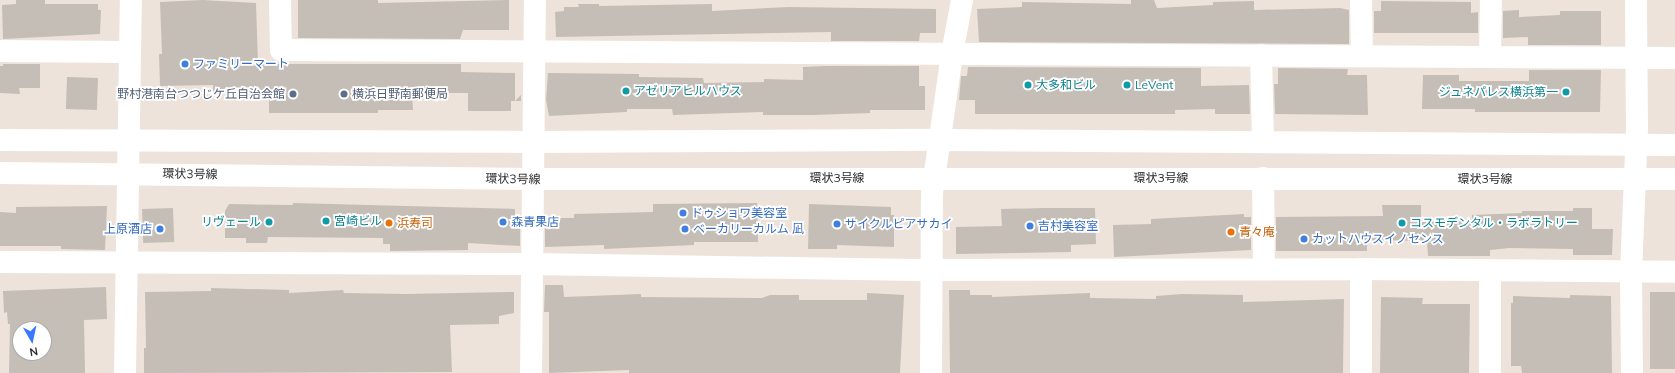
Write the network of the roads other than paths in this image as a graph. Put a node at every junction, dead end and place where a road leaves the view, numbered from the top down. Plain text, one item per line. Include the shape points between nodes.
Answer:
1 (131, 0) edge
2 (280, 0) edge
3 (534, 0) edge
4 (962, 0) edge
5 (1362, 0) edge
6 (1491, 0) edge
7 (1636, 0) edge
8 (534, 50) junction
9 (0, 51) edge
10 (128, 52) junction
11 (952, 54) junction
12 (1261, 55) junction
13 (1362, 56) junction
14 (1490, 56) junction
15 (1635, 58) junction
16 (1675, 58) edge
17 (0, 140) edge
18 (940, 140) junction
19 (128, 141) junction
20 (533, 142) junction
21 (1263, 142) junction
22 (1636, 145) junction
23 (1675, 145) edge
24 (0, 173) edge
25 (128, 173) junction
26 (934, 177) junction
27 (1263, 178) junction
28 (533, 179) junction
29 (1636, 179) junction
30 (1675, 179) edge
31 (0, 262) edge
32 (127, 263) junction
33 (532, 264) junction
34 (1362, 268) junction
35 (1264, 269) junction
36 (932, 270) junction
37 (1490, 271) junction
38 (1631, 272) junction
39 (1675, 272) edge
40 (125, 373) edge
41 (531, 373) edge
42 (932, 373) edge
43 (1361, 373) edge
44 (1490, 373) edge
45 (1632, 373) edge

1 - 10 street
2 - 8 street via 281,50
3 - 8 street
4 - 11 street
5 - 13 street
6 - 14 street
7 - 15 street
8 - 11 street
8 - 20 street
9 - 10 street
10 - 19 street
11 - 12 street
11 - 18 street
12 - 13 street
12 - 21 street
13 - 14 street
14 - 15 street
15 - 16 street
15 - 22 street
17 - 19 street
18 - 20 street
18 - 21 street
18 - 26 street
19 - 20 street
19 - 25 street
20 - 28 street
21 - 22 street
22 - 23 street
22 - 29 street
24 - 25 street, 環状3号線
25 - 28 street, 環状3号線
25 - 32 street
26 - 27 street, 環状3号線
26 - 28 street, 環状3号線
26 - 36 street
27 - 29 street, 環状3号線
27 - 35 street
28 - 33 street
29 - 30 street, 環状3号線
29 - 38 street
31 - 32 street
32 - 33 street
32 - 40 street
33 - 36 street
33 - 41 street
34 - 35 street
34 - 37 street
34 - 43 street
35 - 36 street
36 - 42 street
37 - 38 street
37 - 44 street
38 - 39 street
38 - 45 street

